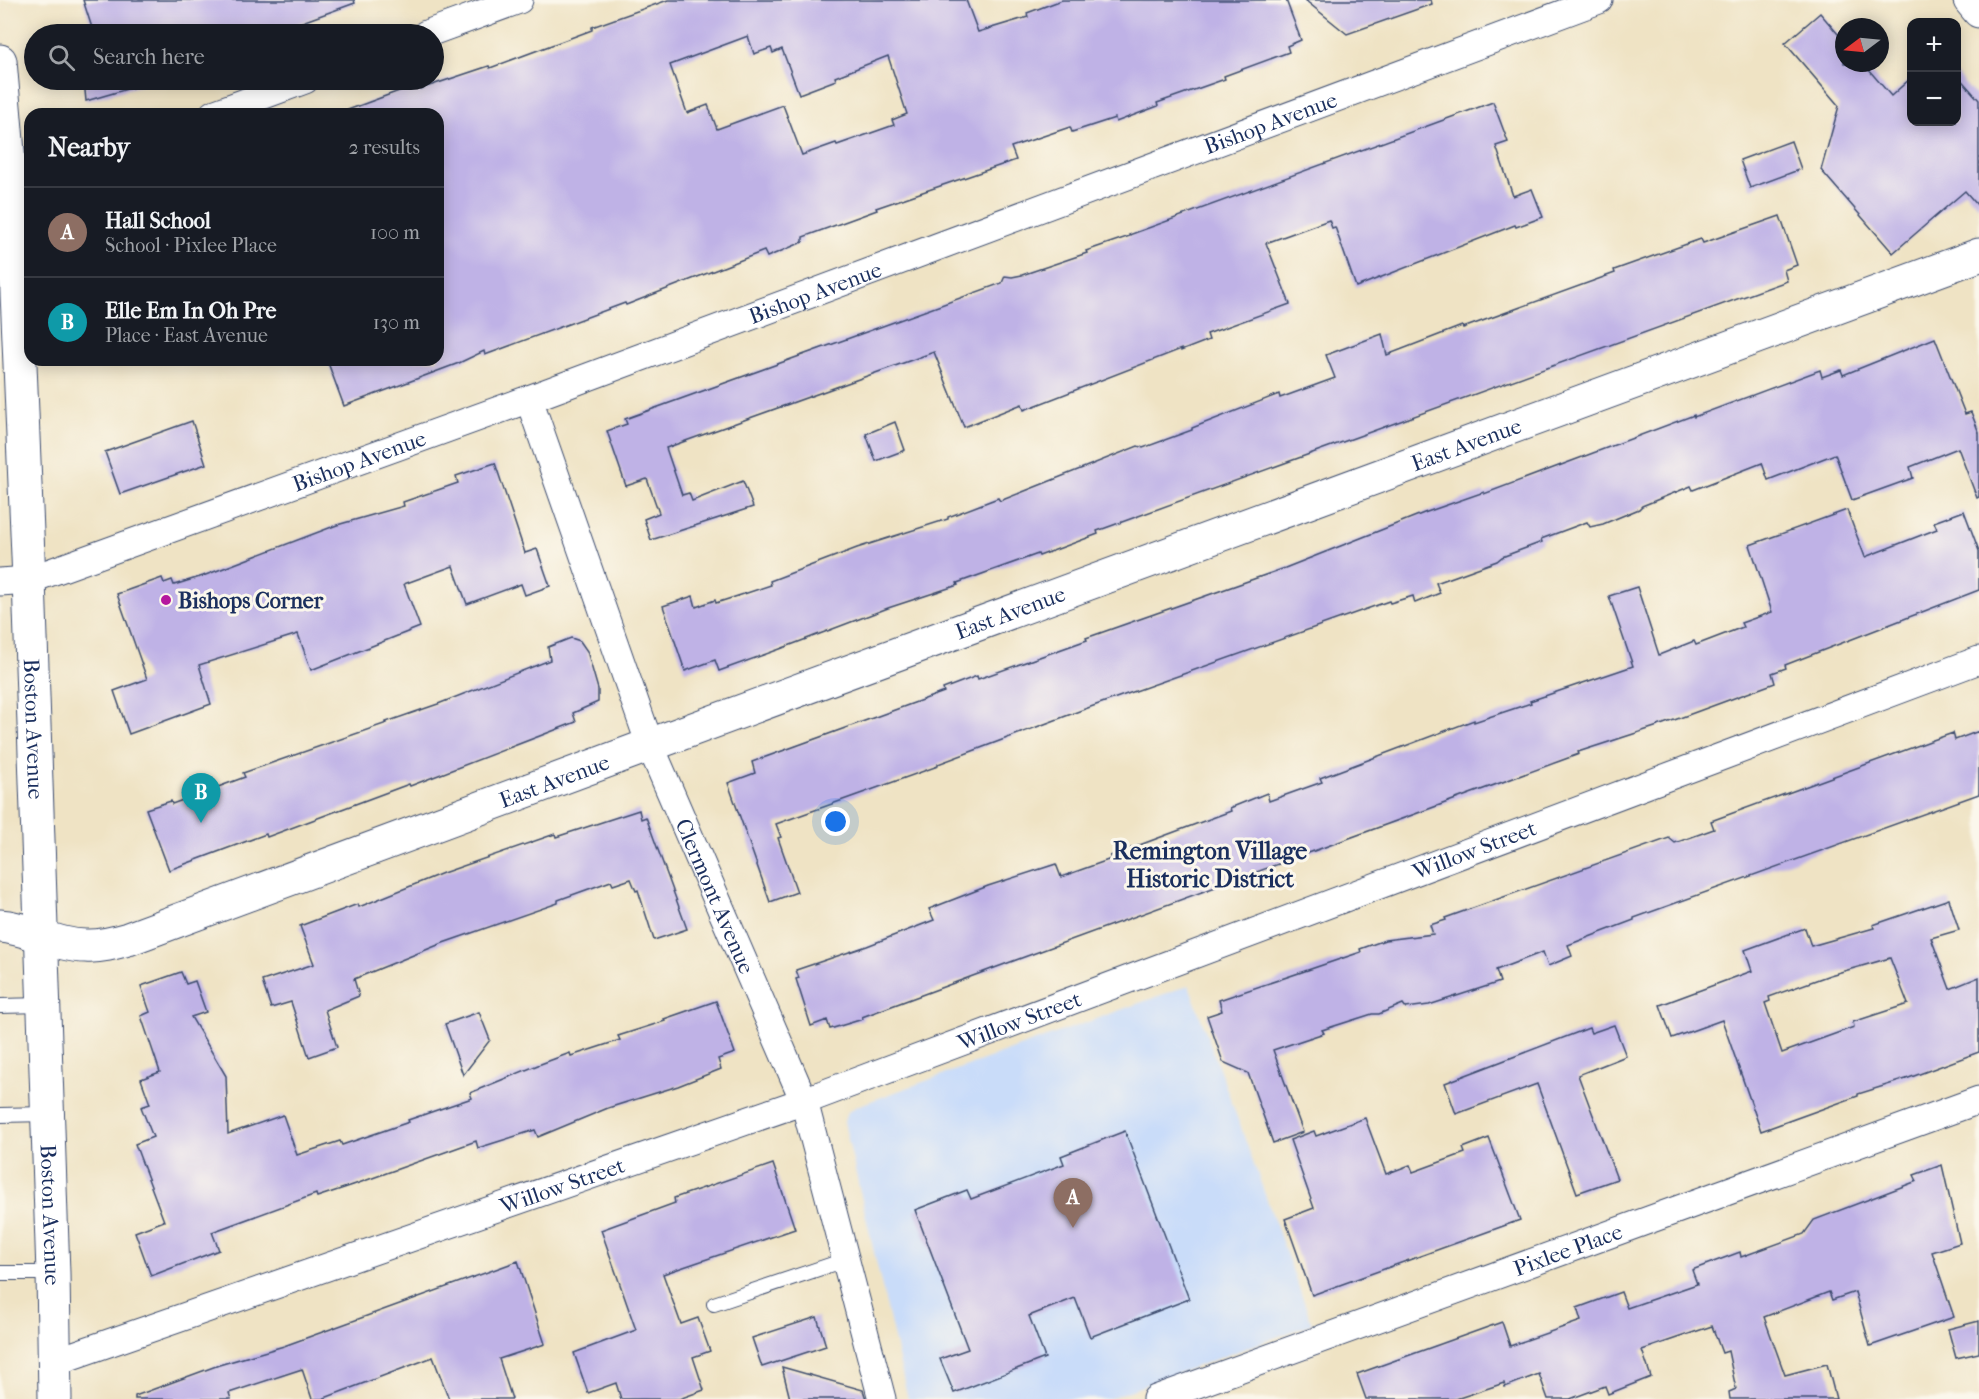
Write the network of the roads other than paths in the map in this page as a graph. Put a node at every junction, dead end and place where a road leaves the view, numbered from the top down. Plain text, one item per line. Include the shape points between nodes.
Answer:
1 (519, 0) edge
2 (1599, 0) edge
3 (1970, 0) edge
4 (1979, 10) edge
5 (444, 27) edge
6 (0, 61) edge
7 (278, 90) edge
8 (229, 108) edge
9 (14, 188) edge
10 (1979, 255) edge
11 (529, 399) junction
12 (15, 581) edge
13 (1979, 660) edge
14 (650, 744) junction
15 (0, 926) edge
16 (40, 936) junction
17 (43, 1005) junction
18 (0, 1006) edge
19 (1979, 1100) edge
20 (804, 1101) junction
21 (47, 1114) junction
22 (0, 1115) edge
23 (845, 1260) junction
24 (0, 1273) edge
25 (53, 1273) junction
26 (714, 1304) dead end
27 (54, 1362) junction
28 (55, 1399) edge
29 (882, 1399) edge
30 (1156, 1399) edge

1 - 5 street
2 - 11 street, Bishop Avenue
3 - 4 street
6 - 9 street, Boston Avenue
7 - 8 street
9 - 12 street, Boston Avenue
10 - 14 street, East Avenue
11 - 12 street, Bishop Avenue
11 - 14 street, Clermont Avenue
12 - 16 street, Boston Avenue
13 - 20 street, Willow Street
14 - 16 street, East Avenue via 128,939 86,946
14 - 20 street, Clermont Avenue
15 - 16 street, East Avenue
16 - 17 street, Boston Avenue
17 - 18 lane
17 - 21 street, Boston Avenue
19 - 30 street, Pixlee Place
20 - 23 street, Clermont Avenue
20 - 27 street, Willow Street
21 - 22 lane
21 - 25 street, Boston Avenue
23 - 26 lane
23 - 29 street, Clermont Avenue
24 - 25 lane
25 - 27 street, Boston Avenue
27 - 28 street, Boston Avenue

